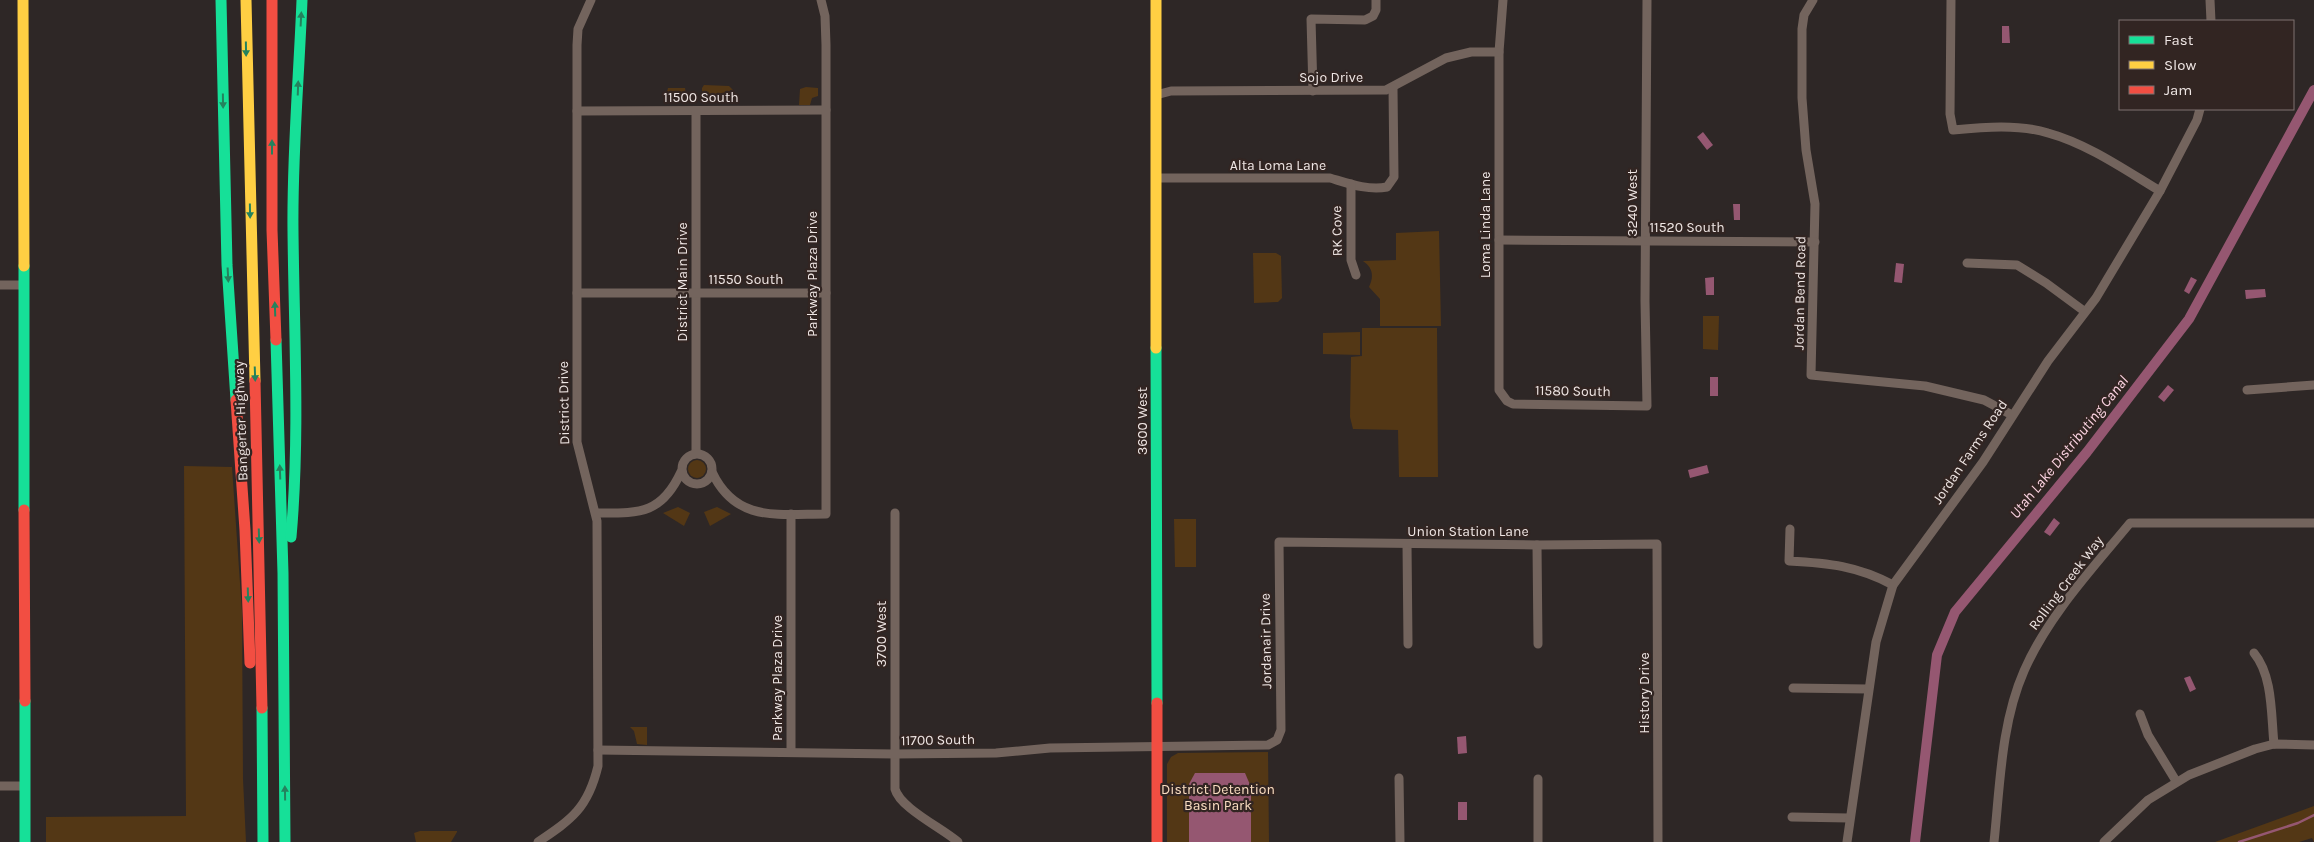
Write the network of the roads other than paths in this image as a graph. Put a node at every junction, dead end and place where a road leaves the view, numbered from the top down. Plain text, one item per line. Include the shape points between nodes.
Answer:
1 (23, 0) edge
2 (221, 0) edge
3 (246, 0) edge
4 (272, 0) edge
5 (302, 0) edge
6 (591, 0) edge
7 (821, 0) edge
8 (1156, 0) edge
9 (1376, 0) edge
10 (1503, 0) edge
11 (1647, 0) edge
12 (1951, 0) edge
13 (2210, 0) edge
14 (1810, 3) edge
15 (2211, 20) edge
16 (1499, 52) junction
17 (1393, 88) junction
18 (1313, 91) junction
19 (1156, 95) junction
20 (696, 110) junction
21 (826, 110) junction
22 (2200, 110) edge
23 (577, 111) junction
24 (1156, 178) junction
25 (1350, 184) junction
26 (2160, 191) junction
27 (1499, 240) junction
28 (1646, 240) junction
29 (1815, 242) junction
30 (1967, 263) dead end
31 (1356, 276) dead end
32 (0, 285) edge
33 (24, 285) junction
34 (577, 293) junction
35 (696, 293) junction
36 (826, 293) junction
37 (2084, 311) junction
38 (2314, 385) edge
39 (2247, 390) dead end
40 (1502, 397) joint
41 (1647, 406) joint
42 (2012, 414) junction
43 (696, 453) junction
44 (682, 472) junction
45 (712, 472) junction
46 (697, 484) junction
47 (672, 492) junction
48 (724, 493) junction
49 (596, 514) junction
50 (791, 514) junction
51 (894, 514) dead end
52 (2314, 523) edge
53 (1790, 529) dead end
54 (1279, 542) joint
55 (1407, 544) junction
56 (1657, 544) joint
57 (1537, 545) junction
58 (283, 573) junction
59 (1893, 584) junction
60 (1408, 644) dead end
61 (1538, 644) dead end
62 (2254, 653) dead end
63 (1792, 688) dead end
64 (1868, 689) junction
65 (2140, 714) dead end
66 (261, 722) junction
67 (1277, 740) joint
68 (2274, 744) junction
69 (1159, 746) junction
70 (2314, 746) edge
71 (598, 750) junction
72 (791, 752) junction
73 (895, 754) junction
74 (1399, 778) dead end
75 (1538, 779) dead end
76 (2176, 781) junction
77 (0, 786) edge
78 (25, 786) junction
79 (1792, 817) dead end
80 (1849, 818) junction
81 (25, 842) edge
82 (264, 842) edge
83 (285, 842) edge
84 (538, 842) edge
85 (958, 842) edge
86 (1157, 842) edge
87 (1400, 842) edge
88 (1538, 842) edge
89 (1658, 842) edge
90 (1847, 842) edge
91 (1994, 842) edge
92 (2104, 842) edge

1 - 33 main road
2 -> 66 main road via 227,265 245,530 251,680
3 -> 66 main road, Bangerter Highway
58 -> 4 main road via 272,230
58 -> 5 main road via 290,547 294,496 297,372 293,229
6 - 23 street, District Drive via 577,36
7 - 21 street, Parkway Plaza Drive via 825,16
8 - 19 main road, 3600 West
9 - 18 street via 1373,16 1365,20 1311,19
10 - 16 street, Loma Linda Lane
11 - 28 street, 3240 West
12 - 26 street via 1950,114 1953,130 2013,128 2048,133 2084,148
13 - 15 street
14 - 29 street, Jordan Bend Road via 1802,29 1802,98 1815,204
16 - 17 street, Sojo Drive via 1471,52 1446,58
16 - 27 street, Loma Linda Lane
17 - 18 street, Sojo Drive via 1380,91
17 - 25 street, Alta Loma Lane via 1393,181 1382,188
18 - 19 street, Sojo Drive via 1171,91
19 - 24 main road, 3600 West
20 - 21 street, 11500 South
20 - 23 street, 11500 South
20 - 35 street, District Main Drive
21 - 36 street, Parkway Plaza Drive
22 - 26 street, Jordan Farms Road
23 - 34 street, District Drive
24 - 25 street, Alta Loma Lane via 1330,178
24 - 69 main road, 3600 West
25 - 31 street, RK Cove via 1351,260
26 - 37 street, Jordan Farms Road via 2096,298
27 - 28 street, 11520 South
27 - 40 street, Loma Linda Lane via 1498,381
28 - 29 street, 11520 South
28 - 41 street, 3240 West
29 - 42 street, Jordan Bend Road via 1812,375 1925,386 1984,400
30 - 37 street via 2017,266 2046,282
32 - 33 street
33 - 78 main road
34 - 35 street, 11550 South
34 - 49 street, District Drive via 577,442
35 - 36 street, 11550 South
35 - 43 street, District Main Drive
36 - 50 street, Parkway Plaza Drive via 826,514
37 - 42 street, Jordan Farms Road
38 - 39 street
40 - 41 street, 11580 South via 1513,404
42 - 59 street, Jordan Farms Road via 1983,462
43 - 44 street via 684,459
43 - 45 street via 709,459
44 - 46 street via 686,480
44 - 47 street
45 - 46 street via 708,480
45 - 48 street, Parkway Plaza Drive
46 - 47 street
46 - 48 street, Parkway Plaza Drive
47 - 49 street via 656,506 636,513
48 - 50 street, Parkway Plaza Drive via 752,510
49 - 71 street, District Drive
50 - 72 street, Parkway Plaza Drive
51 - 73 street, 3700 West
52 - 91 street, Rolling Creek Way via 2130,523 2059,612 2023,671 2012,704 2006,738
53 - 59 street via 1789,561 1834,564 1871,573
54 - 55 street, Union Station Lane
54 - 67 street, Jordanair Drive via 1281,730
55 - 57 street, Union Station Lane
55 - 60 street
56 - 57 street, Union Station Lane
56 - 89 street, History Drive
57 - 61 street
83 -> 58 main road
59 - 64 street, Jordan Farms Road via 1876,642
62 - 68 street via 2266,675
63 - 64 street
64 - 80 street, Jordan Farms Road
65 - 76 street via 2148,735
66 - 82 main road, Bangerter Highway
67 - 69 street, 11700 South via 1268,745
68 - 70 street
68 - 76 street via 2255,748
69 - 73 street, 11700 South
69 - 86 main road, 3600 West
71 - 72 street, 11700 South
71 - 84 street, District Drive via 598,766 588,796 567,822
72 - 73 street, 11700 South
73 - 85 street, 3700 West via 897,796
74 - 87 street
75 - 88 street
76 - 92 street via 2148,800
77 - 78 street
78 - 81 main road
79 - 80 street
80 - 90 street, Jordan Farms Road

